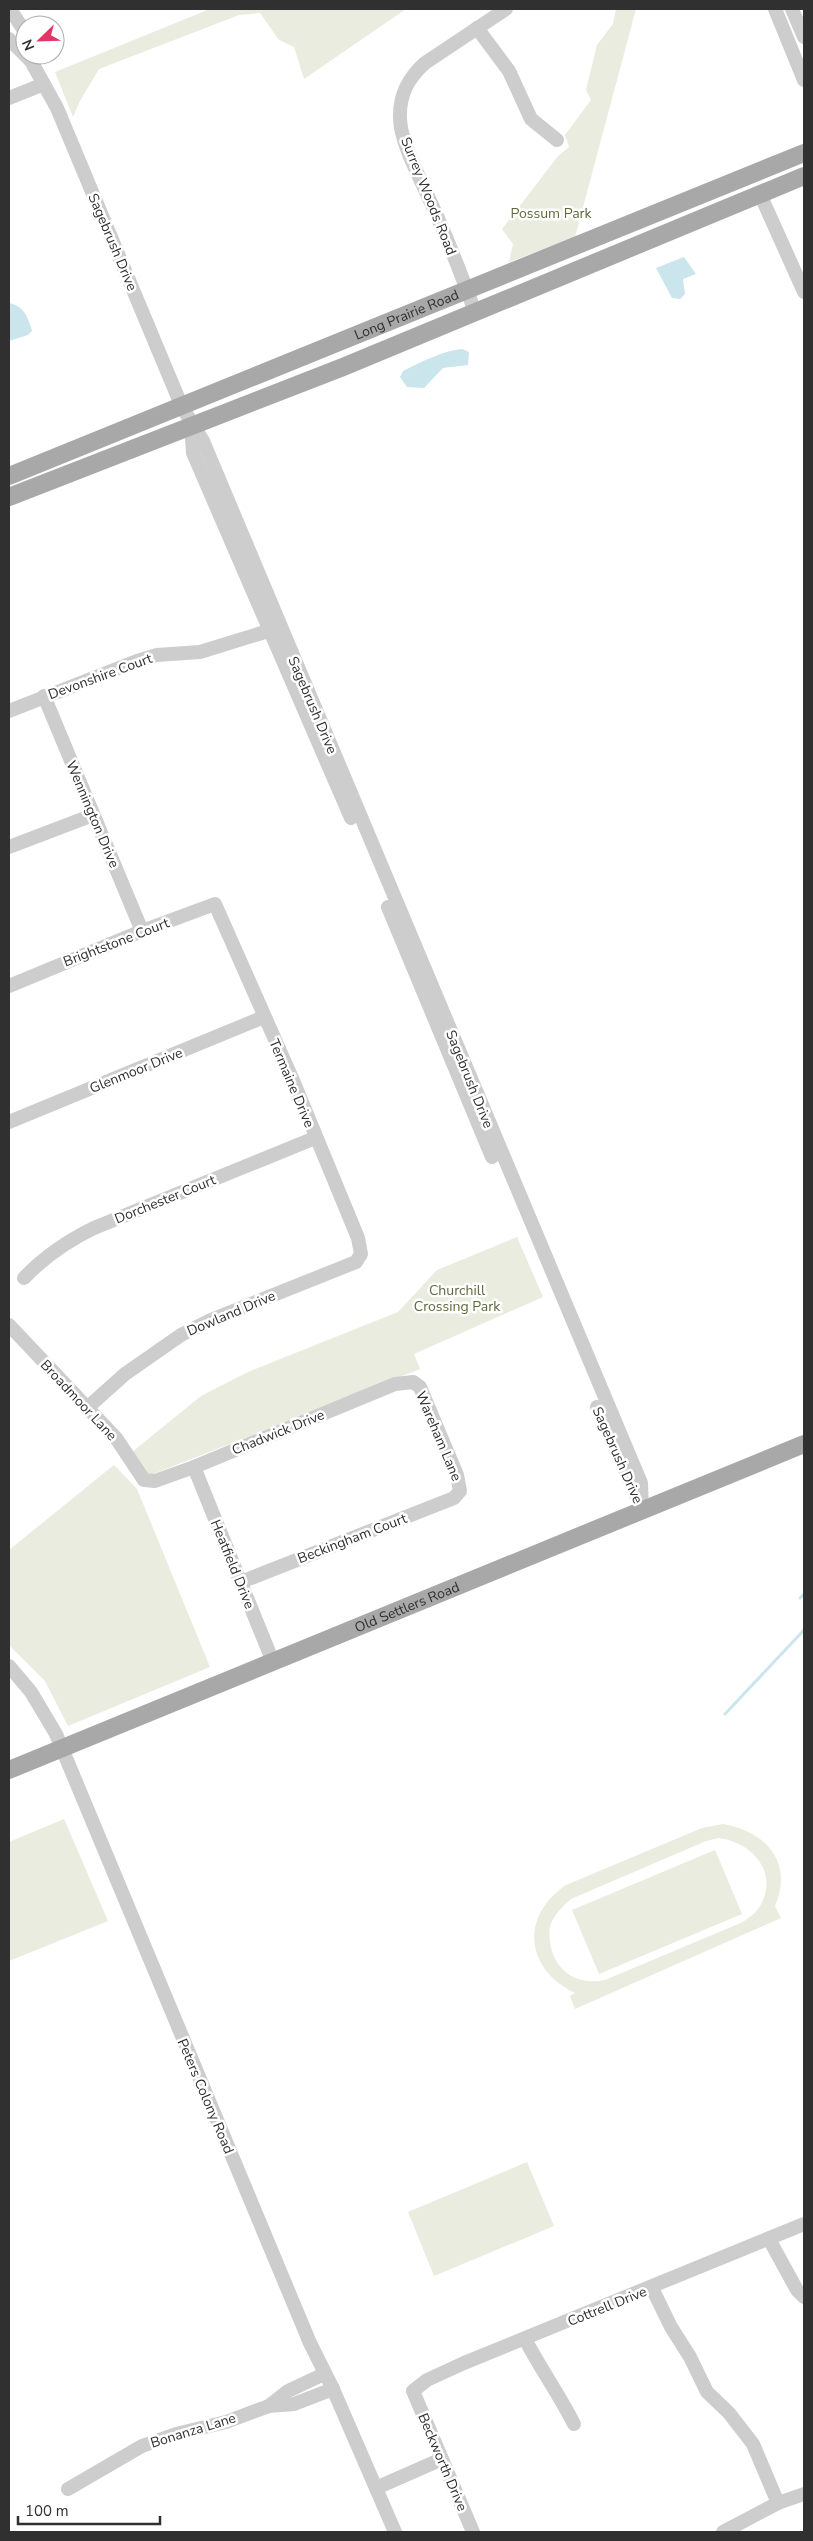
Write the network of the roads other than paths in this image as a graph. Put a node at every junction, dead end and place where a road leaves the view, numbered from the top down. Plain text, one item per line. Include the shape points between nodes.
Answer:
1 (506, 9) edge
2 (774, 9) edge
3 (792, 9) edge
4 (477, 28) junction
5 (804, 37) edge
6 (34, 65) edge
7 (804, 80) edge
8 (44, 84) junction
9 (9, 98) edge
10 (557, 140) dead end
11 (804, 153) edge
12 (804, 176) edge
13 (760, 194) junction
14 (467, 290) junction
15 (804, 292) edge
16 (476, 312) junction
17 (182, 406) junction
18 (191, 425) junction
19 (9, 476) edge
20 (9, 497) edge
21 (228, 534) junction
22 (255, 568) junction
23 (275, 629) junction
24 (44, 696) junction
25 (9, 711) edge
26 (93, 815) junction
27 (9, 847) edge
28 (219, 914) joint
29 (142, 931) junction
30 (9, 986) edge
31 (264, 1017) junction
32 (9, 1122) edge
33 (316, 1138) junction
34 (361, 1254) joint
35 (24, 1278) dead end
36 (9, 1325) edge
37 (413, 1382) joint
38 (87, 1408) junction
39 (804, 1444) edge
40 (194, 1467) junction
41 (144, 1480) joint
42 (460, 1491) joint
43 (642, 1509) junction
44 (240, 1582) junction
45 (273, 1662) junction
46 (9, 1666) edge
47 (62, 1749) junction
48 (9, 1770) edge
49 (804, 2224) edge
50 (769, 2239) junction
51 (652, 2288) junction
52 (804, 2297) edge
53 (524, 2339) junction
54 (324, 2374) junction
55 (333, 2388) junction
56 (413, 2391) joint
57 (268, 2406) junction
58 (574, 2424) dead end
59 (442, 2459) junction
60 (376, 2488) junction
61 (68, 2489) dead end
62 (804, 2494) edge
63 (778, 2503) junction
64 (395, 2532) edge
65 (473, 2532) edge
66 (723, 2532) edge

1 - 4 street, Surrey Woods Road
2 - 7 street
3 - 5 street
4 - 10 street via 509,71 531,119
4 - 14 street, Surrey Woods Road via 414,73 401,96 400,121 408,149
6 - 8 street, Sagebrush Drive
8 - 9 street
8 - 17 street, Sagebrush Drive
11 - 14 main road, Long Prairie Road
12 - 13 main road, Long Prairie Road
13 - 15 street
13 - 16 main road, Long Prairie Road
14 - 16 street, Surrey Woods Road
14 - 17 main road, Long Prairie Road
16 - 18 main road, Long Prairie Road
17 - 18 street, Sagebrush Drive
17 - 19 main road, Long Prairie Road
18 - 20 main road, Long Prairie Road
18 - 21 street, Sagebrush Drive via 193,453
18 - 22 street, Sagebrush Drive via 203,441
21 - 22 street via 236,536
21 - 23 street, Sagebrush Drive
22 - 23 street, Sagebrush Drive
23 - 24 street, Devonshire Court via 200,652 157,655
23 - 43 street, Sagebrush Drive via 496,1154 641,1483
24 - 25 street, Devonshire Court
24 - 26 street, Wennington Drive
26 - 27 street
26 - 29 street, Wennington Drive
28 - 29 street, Brightstone Court via 215,904
28 - 31 street, Termaine Drive
29 - 30 street, Brightstone Court
31 - 32 street, Glenmoor Drive
31 - 33 street, Termaine Drive
33 - 34 street, Termaine Drive via 358,1238
33 - 35 street, Dorchester Court via 71,1239 41,1260
34 - 38 street, Dowland Drive via 356,1262 181,1335 125,1374
36 - 38 street, Broadmoor Lane
37 - 40 street, Chadwick Drive via 395,1384
37 - 42 street, Wareham Lane via 424,1396 457,1475
38 - 41 street, Broadmoor Lane via 128,1454
39 - 43 main road, Old Settlers Road
40 - 41 street, Chadwick Drive via 154,1482
40 - 44 street, Heatfield Drive
42 - 44 street, Beckingham Court via 454,1498
43 - 45 main road, Old Settlers Road
44 - 45 street, Heatfield Drive
45 - 47 main road, Old Settlers Road
46 - 47 street, Peters Colony Road via 40,1705
47 - 48 main road, Old Settlers Road
47 - 54 street, Peters Colony Road
49 - 50 street, Cottrell Drive
50 - 51 street, Cottrell Drive
50 - 52 street
51 - 53 street, Cottrell Drive
51 - 63 street via 707,2392 729,2413 753,2444
53 - 56 street, Cottrell Drive via 427,2380
53 - 58 street
54 - 55 street, Peters Colony Road
54 - 57 street, Bonanza Lane via 288,2391
55 - 57 street, Bonanza Lane via 294,2404
55 - 60 street, Peters Colony Road
56 - 59 street, Beckworth Drive
57 - 61 street, Bonanza Lane via 142,2446
59 - 60 street
59 - 65 street, Beckworth Drive
60 - 64 street, Peters Colony Road
62 - 63 street
63 - 66 street

